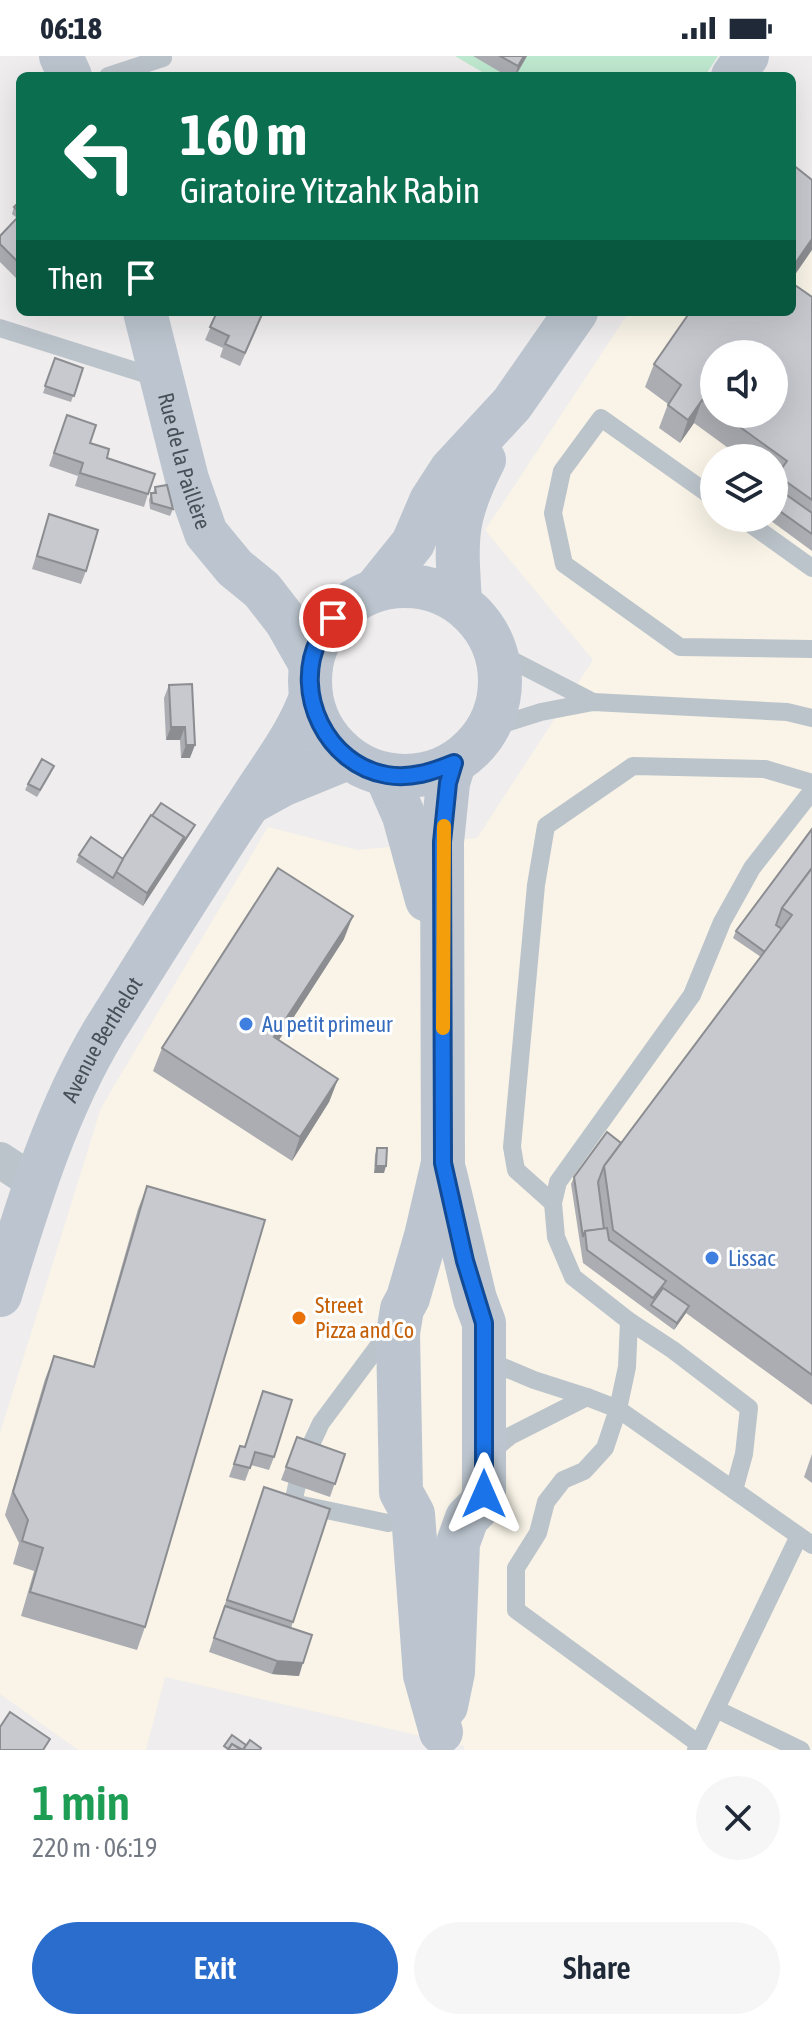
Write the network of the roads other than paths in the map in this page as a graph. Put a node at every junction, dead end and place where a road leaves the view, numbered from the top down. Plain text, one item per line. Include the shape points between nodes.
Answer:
1 (163, 58) dead end
2 (120, 72) edge
3 (146, 316) edge
4 (573, 316) edge
5 (0, 328) edge
6 (163, 380) junction
7 (512, 404) junction
8 (700, 488) edge
9 (762, 532) edge
10 (812, 568) edge
11 (262, 590) junction
12 (364, 595) junction
13 (460, 602) junction
14 (812, 649) edge
15 (496, 652) junction
16 (311, 681) junction
17 (593, 702) junction
18 (812, 718) edge
19 (487, 729) junction
20 (454, 763) junction
21 (367, 766) junction
22 (812, 783) edge
23 (812, 791) edge
24 (248, 804) junction
25 (442, 957) junction
26 (443, 1163) junction
27 (17, 1172) edge
28 (553, 1203) junction
29 (0, 1295) edge
30 (475, 1299) junction
31 (403, 1315) junction
32 (629, 1321) junction
33 (484, 1359) junction
34 (587, 1397) junction
35 (618, 1409) junction
36 (306, 1455) edge
37 (484, 1456) junction
38 (297, 1485) edge
39 (734, 1490) junction
40 (413, 1514) junction
41 (467, 1518) junction
42 (806, 1541) edge
43 (716, 1709) junction
44 (441, 1741) edge
45 (698, 1747) edge
46 (801, 1750) edge

1 - 2 lane
3 - 6 main road, Rue de la Paillère
4 - 7 main road
5 - 6 lane
6 - 11 main road, Rue de la Paillère via 206,533
7 - 12 main road via 451,470 413,543
7 - 13 main road via 459,516
8 - 14 lane via 601,418 562,471 553,513 564,564 680,647
9 - 10 lane
11 - 12 main road
11 - 16 main road, Rue de la Paillère via 286,621
12 - 13 main road via 397,585 419,586
12 - 16 main road via 333,618 318,640
13 - 15 main road via 488,633
15 - 17 lane
15 - 19 main road via 501,679
16 - 21 main road via 318,720 330,741
16 - 24 main road, Avenue Berthelot via 289,745
17 - 18 lane via 787,712
17 - 19 lane
19 - 20 main road
20 - 21 main road via 409,776
20 - 25 main road via 442,842
21 - 24 main road, Avenue Berthelot via 282,785
21 - 25 main road via 404,816
22 - 28 lane via 765,769 633,766 546,826 512,1147 516,1170
23 - 28 lane via 752,868 722,922 692,995 558,1182
24 - 27 main road, Avenue Berthelot
25 - 26 main road
26 - 30 main road
26 - 31 main road
27 - 29 main road, Avenue Berthelot
28 - 32 lane via 556,1237 573,1277
30 - 31 main road via 455,1284 442,1282 418,1289
30 - 33 main road via 484,1323
31 - 36 lane via 321,1423
31 - 40 main road via 401,1492
32 - 35 lane
32 - 39 lane via 749,1408
33 - 34 lane
33 - 37 main road
34 - 35 lane
34 - 37 lane via 510,1436
35 - 39 lane
35 - 45 lane via 605,1448 584,1471 563,1480 546,1502 538,1533 516,1568 516,1610
37 - 41 main road via 484,1494
38 - 40 lane via 293,1503 388,1523
39 - 42 lane
40 - 41 main road via 436,1526
40 - 44 main road via 425,1675
41 - 44 main road via 458,1543 453,1672
42 - 43 lane
43 - 45 lane
43 - 46 lane

